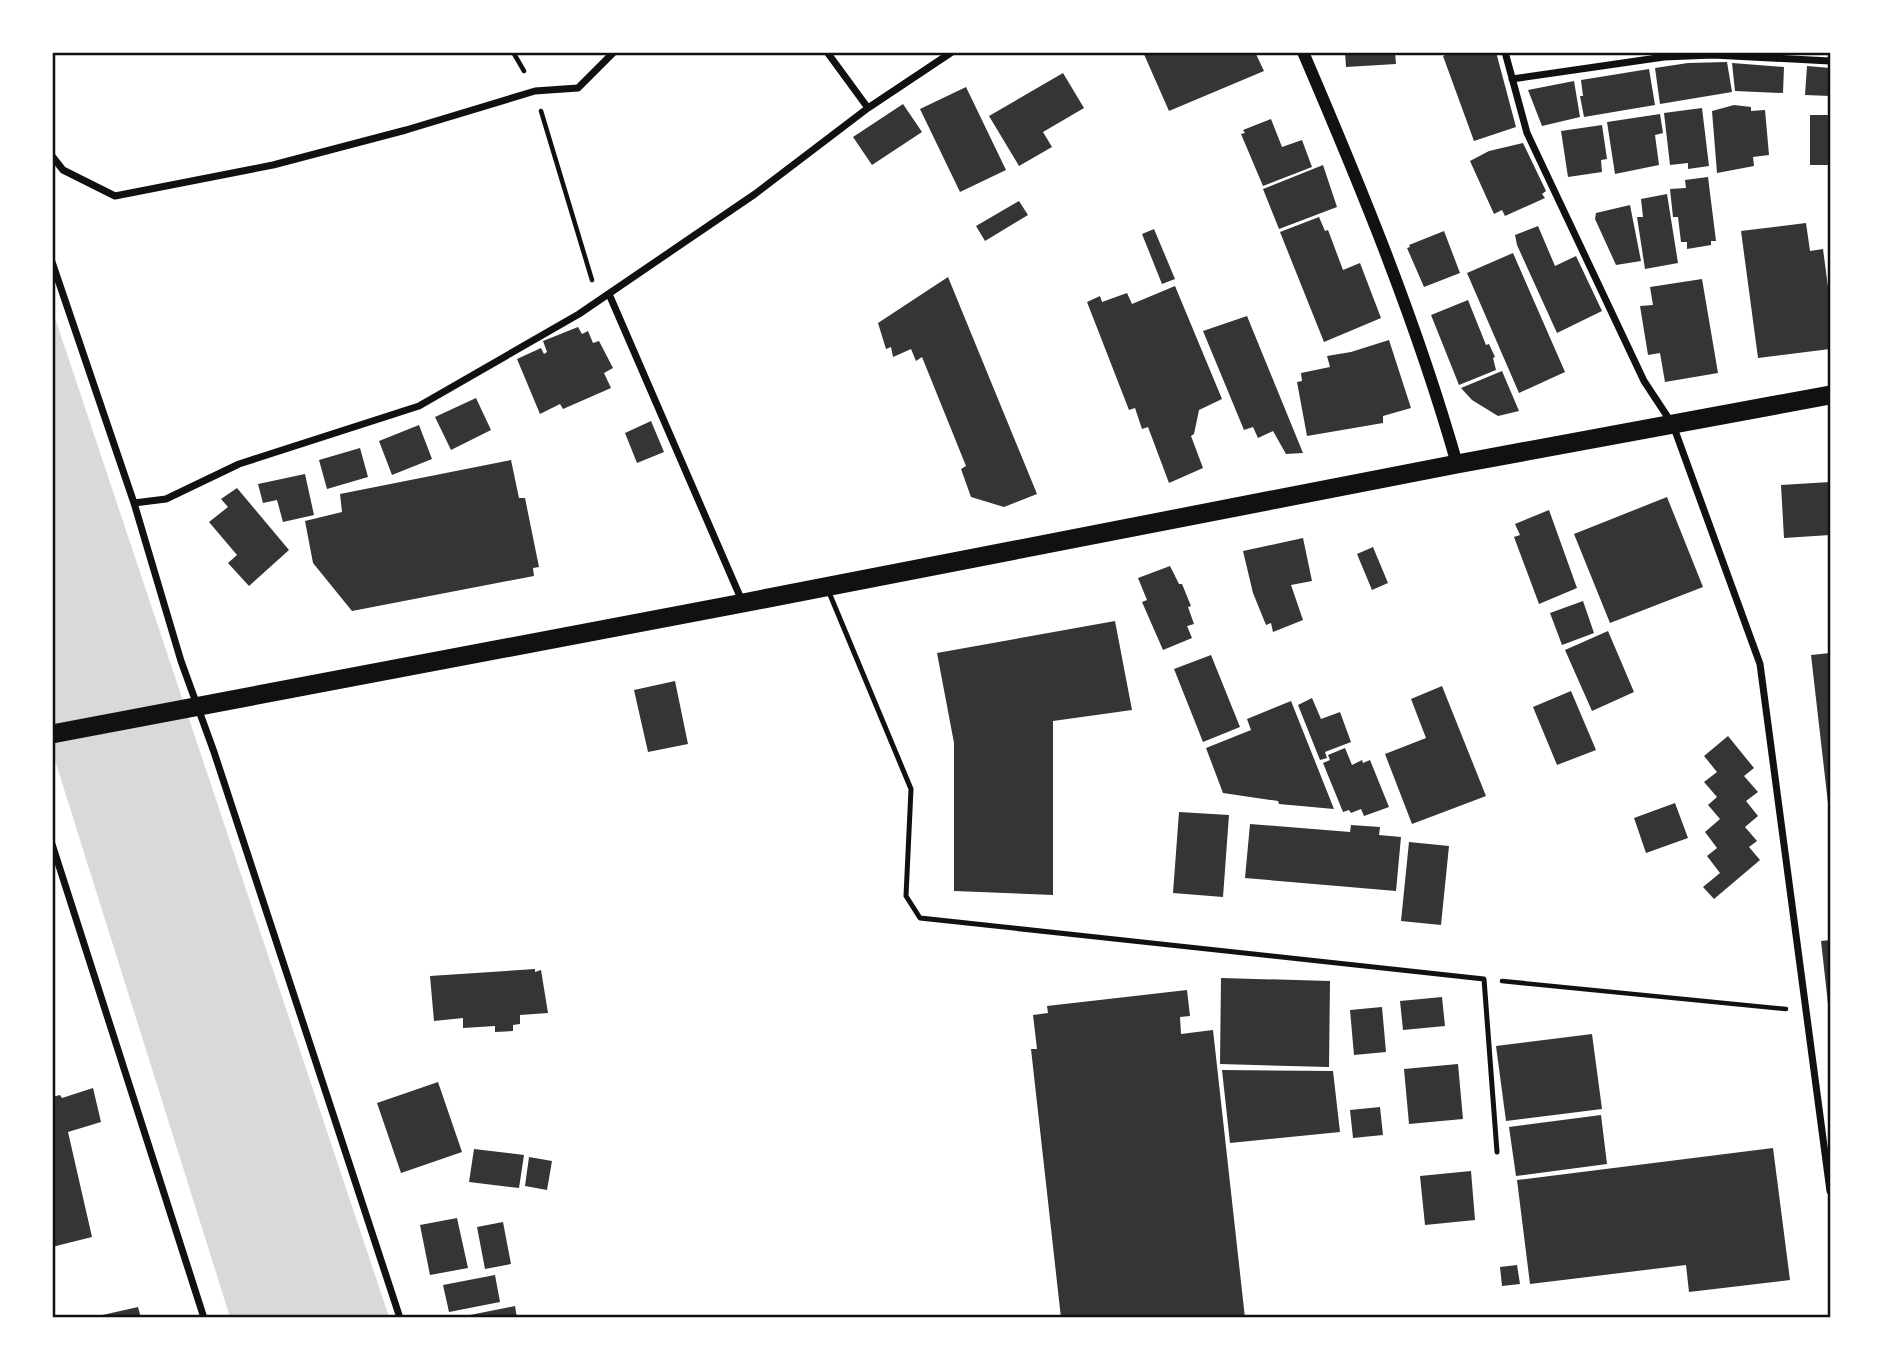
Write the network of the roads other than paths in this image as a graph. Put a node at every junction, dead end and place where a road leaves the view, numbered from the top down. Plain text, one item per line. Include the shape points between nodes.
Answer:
1 (614, 52) edge
2 (827, 52) edge
3 (952, 52) edge
4 (1303, 52) edge
5 (1505, 52) edge
6 (1830, 61) edge
7 (1512, 79) junction
8 (868, 108) junction
9 (52, 156) edge
10 (52, 262) edge
11 (609, 294) junction
12 (1830, 395) edge
13 (1673, 425) junction
14 (1457, 464) junction
15 (134, 503) junction
16 (827, 587) junction
17 (743, 603) junction
18 (194, 709) junction
19 (52, 734) edge
20 (52, 844) edge
21 (1497, 1152) dead end
22 (1830, 1191) edge
23 (204, 1318) edge
24 (400, 1318) edge

1 - 9 street via 578,88 535,91 273,165 115,196 63,170
2 - 8 street
3 - 8 street
4 - 14 street via 1436,390
5 - 7 street
6 - 7 street via 1664,57
7 - 13 street via 1527,133 1644,381
8 - 11 street via 755,194
10 - 15 street
11 - 15 street via 419,405 239,464 166,499
11 - 17 street
12 - 13 highway
13 - 14 highway
13 - 22 street via 1760,664
14 - 16 highway
15 - 18 street
16 - 17 highway
16 - 21 lane via 911,789 906,896 920,918 1484,979
17 - 18 highway
18 - 19 highway
18 - 24 street
20 - 23 street

